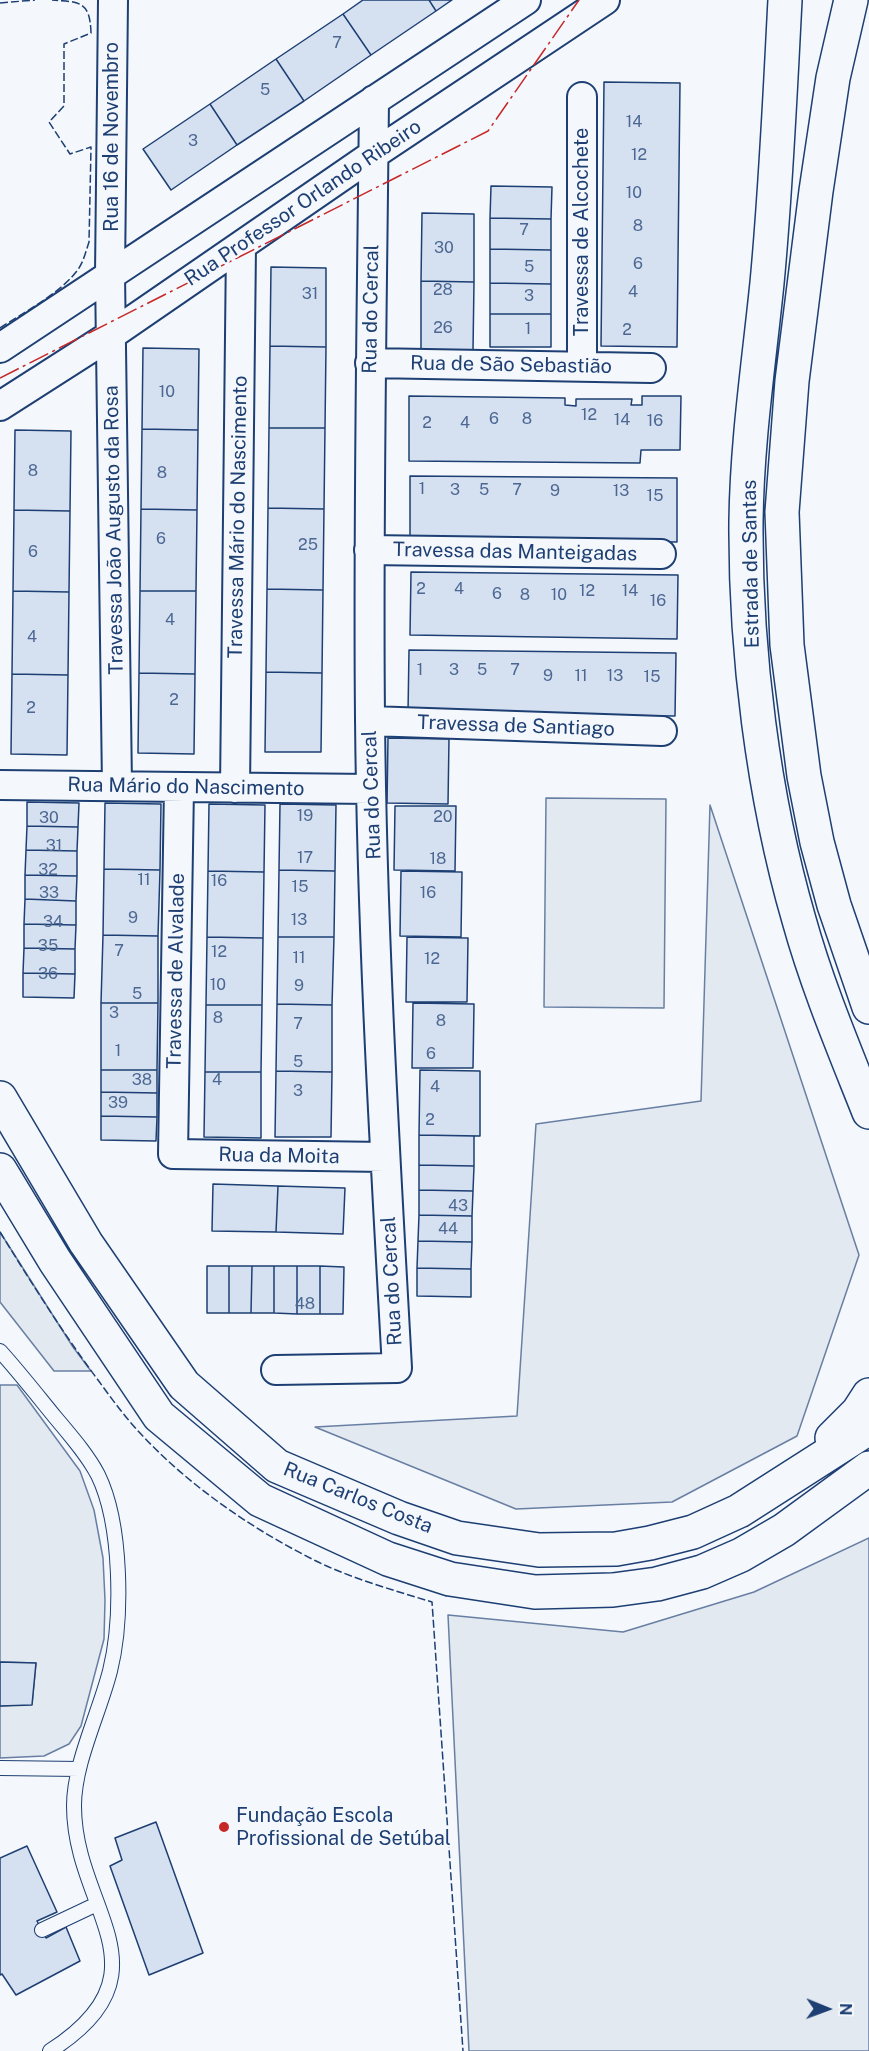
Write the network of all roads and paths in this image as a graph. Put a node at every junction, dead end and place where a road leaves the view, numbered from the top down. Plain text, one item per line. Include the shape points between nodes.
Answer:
1 (113, 0) edge
2 (526, 0) edge
3 (605, 0) edge
4 (759, 0) edge
5 (785, 0) edge
6 (851, 0) edge
7 (783, 36) junction
8 (582, 97) dead end
9 (374, 100) junction
10 (374, 154) junction
11 (242, 246) junction
12 (110, 274) junction
13 (111, 335) junction
14 (0, 348) edge
15 (370, 363) junction
16 (582, 366) junction
17 (651, 368) dead end
18 (0, 406) edge
19 (369, 550) junction
20 (661, 554) dead end
21 (370, 721) junction
22 (662, 731) dead end
23 (0, 785) edge
24 (117, 786) junction
25 (179, 787) junction
26 (235, 788) junction
27 (371, 789) junction
28 (869, 1007) edge
29 (0, 1098) edge
30 (865, 1101) edge
31 (869, 1129) edge
32 (174, 1154) joint
33 (385, 1157) junction
34 (0, 1170) edge
35 (0, 1351) edge
36 (276, 1370) dead end
37 (869, 1395) edge
38 (869, 1428) edge
39 (869, 1468) edge
40 (793, 1478) junction
41 (869, 1495) edge
42 (784, 1530) junction
43 (0, 1768) edge
44 (79, 1769) junction
45 (97, 1904) junction
46 (42, 1930) dead end
47 (50, 2051) edge

1 - 12 street, Rua 16 de Novembro
2 - 9 street
3 - 10 street, Rua Professor Orlando Ribeiro
4 - 7 main road
5 - 7 main road, Estrada de Santas
6 - 28 main road, Estrada de Santas via 833,78 816,191 792,381 782,512 787,645 804,776 834,905
7 - 30 main road, Estrada de Santas via 776,182 746,521 750,631 759,729 777,831 799,920
8 - 16 street, Travessa de Alcochete
9 - 10 street, Rua do Cercal
9 - 12 street
10 - 11 street, Rua Professor Orlando Ribeiro
10 - 15 street, Rua do Cercal
11 - 13 street, Rua Professor Orlando Ribeiro
11 - 26 street, Travessa Mário do Nascimento
12 - 13 street, Travessa João Augusto da Rosa
12 - 14 street
13 - 18 street, Rua Professor Orlando Ribeiro
13 - 24 street, Travessa João Augusto da Rosa
15 - 16 street, Rua de São Sebastião
15 - 19 street, Rua do Cercal
16 - 17 street, Rua de São Sebastião
19 - 20 street, Travessa das Manteigadas
19 - 21 street, Rua do Cercal
21 - 22 street, Travessa de Santiago
21 - 27 street, Rua do Cercal
23 - 24 street, Rua Mário do Nascimento
24 - 25 street, Rua Mário do Nascimento
25 - 26 street, Rua Mário do Nascimento
25 - 32 street, Travessa de Alvalade
26 - 27 street, Rua Mário do Nascimento
27 - 33 street, Rua do Cercal
29 - 40 main road, Rua Carlos Costa via 86,1243 184,1385 277,1466 457,1538 539,1550 616,1549 693,1532 739,1511
30 - 31 main road, Estrada de Santas
32 - 33 street, Rua da Moita
33 - 36 street, Rua do Cercal via 397,1368
34 - 42 main road, Rua Carlos Costa via 55,1261 159,1416 260,1500 388,1559 450,1579 535,1592 613,1590 702,1572
35 - 44 lane via 88,1459 98,1476 111,1518 118,1575 117,1635
37 - 40 main road via 858,1412
38 - 40 main road, Rua Carlos Costa
39 - 42 main road, Rua Carlos Costa
41 - 42 main road
43 - 44 lane
44 - 45 lane via 74,1808 76,1836
45 - 46 lane
45 - 47 lane via 113,1954 109,1985 88,2022

